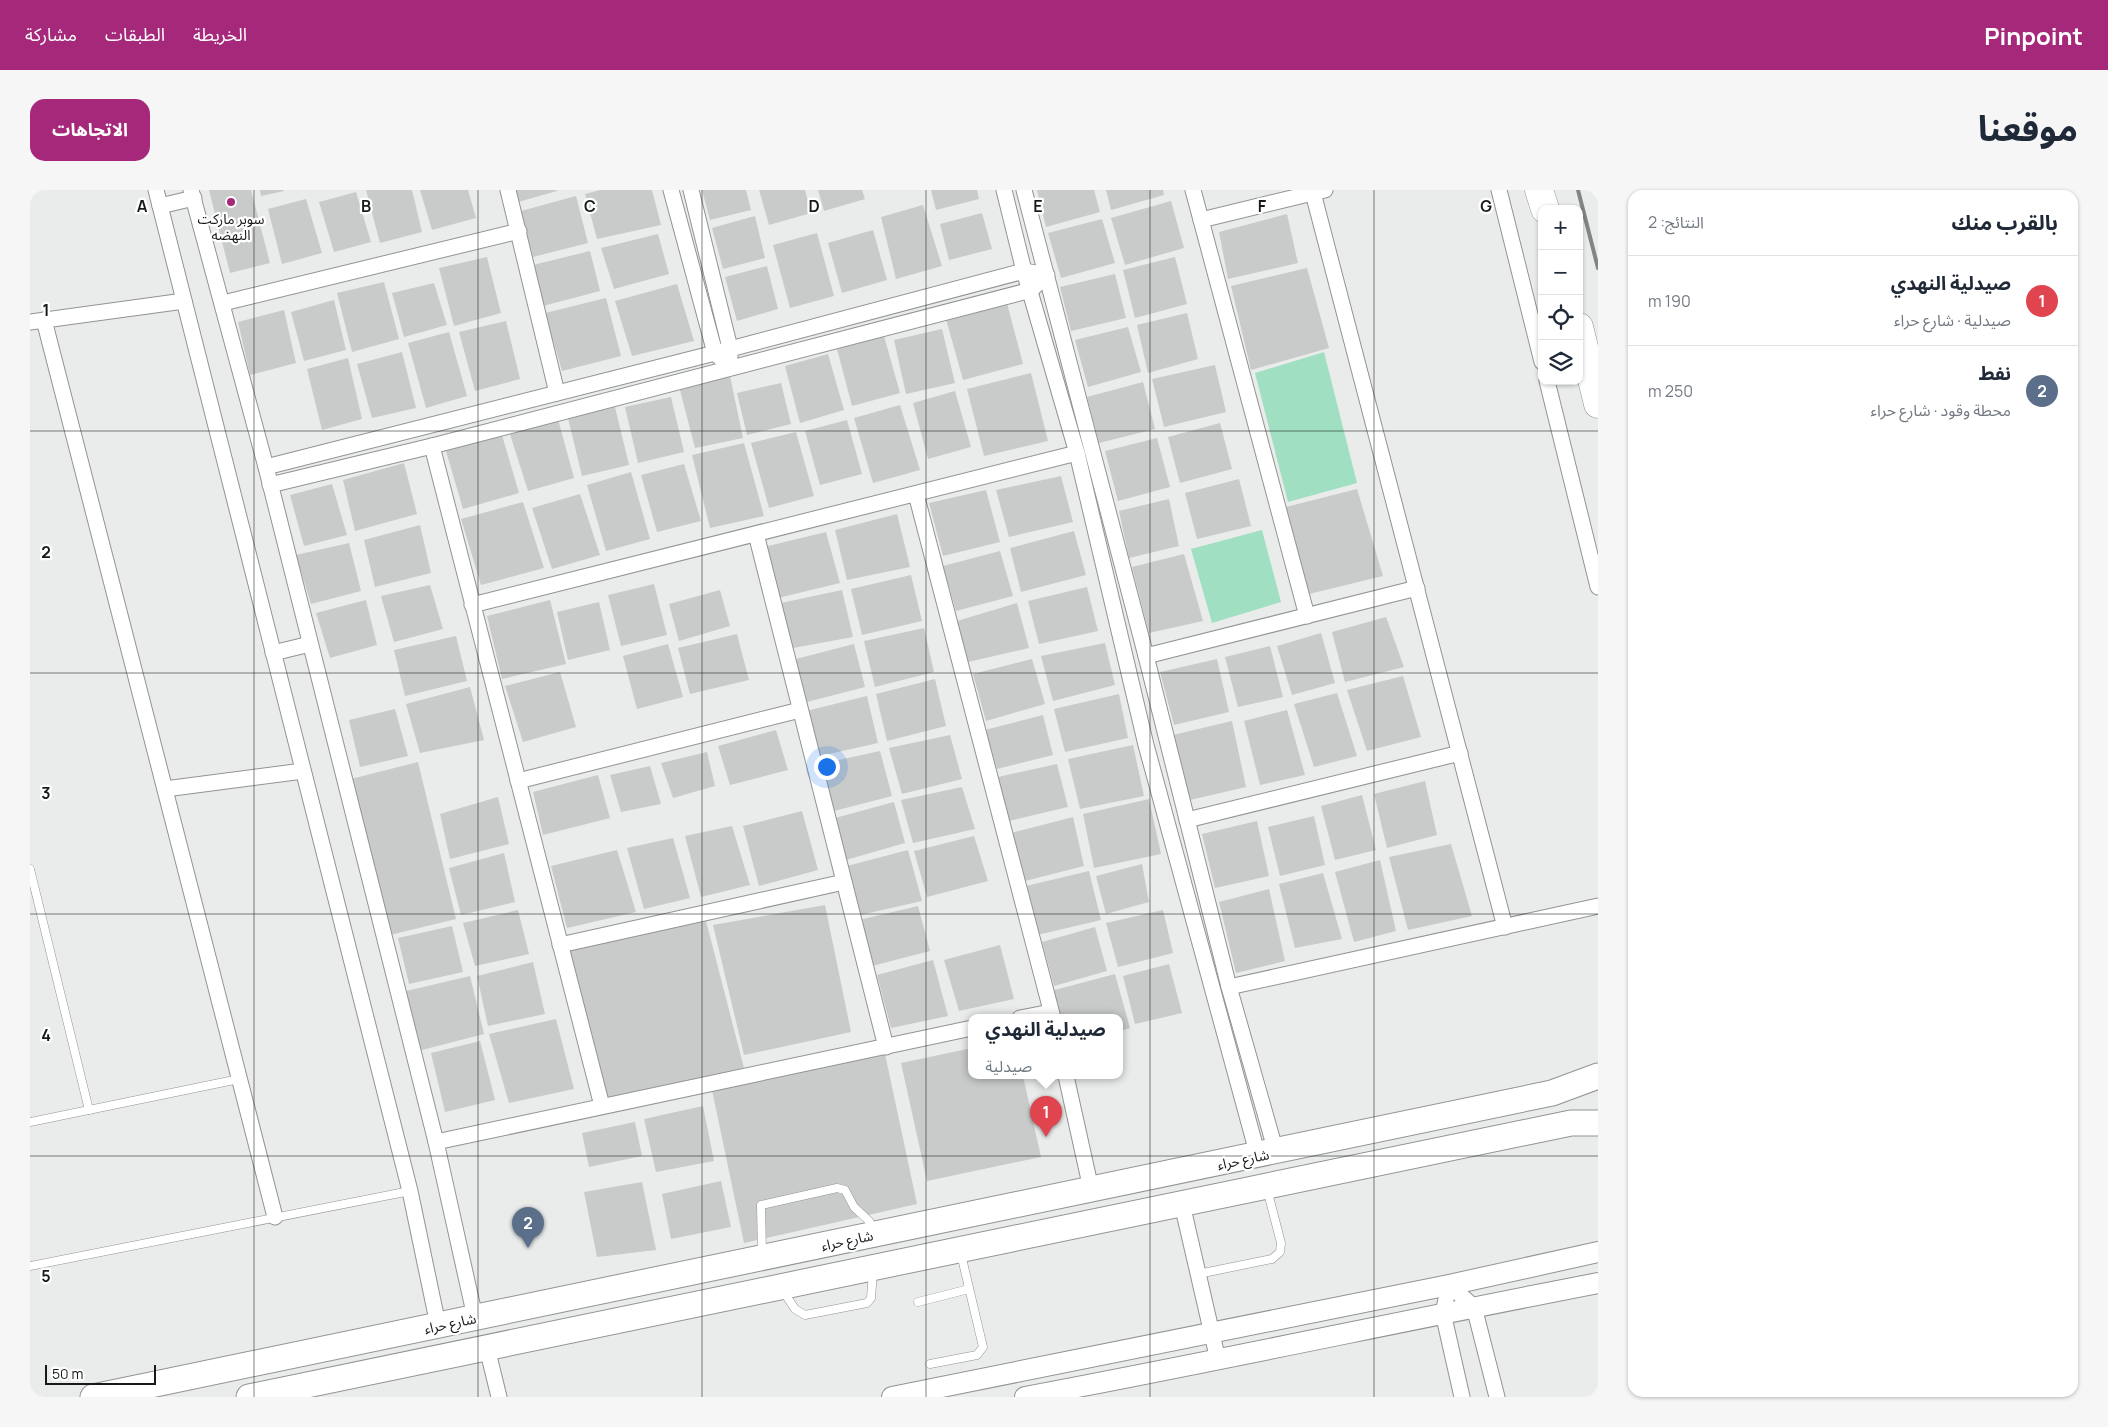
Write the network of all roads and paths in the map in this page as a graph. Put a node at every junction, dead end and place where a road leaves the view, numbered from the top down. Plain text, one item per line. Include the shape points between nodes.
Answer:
1 (156, 190) edge
2 (508, 190) edge
3 (671, 190) edge
4 (691, 190) edge
5 (1004, 190) edge
6 (1024, 190) edge
7 (1193, 190) edge
8 (1499, 190) edge
9 (1538, 190) edge
10 (1545, 190) edge
11 (1319, 192) edge
12 (192, 194) edge
13 (1544, 205) edge
14 (1548, 205) edge
15 (160, 206) junction
16 (1201, 220) junction
17 (519, 231) junction
18 (1024, 271) junction
19 (1047, 275) junction
20 (1031, 290) junction
21 (184, 301) junction
22 (223, 303) junction
23 (37, 321) edge
24 (1582, 340) edge
25 (1538, 346) edge
26 (730, 348) junction
27 (715, 353) junction
28 (730, 368) junction
29 (1548, 385) edge
30 (557, 393) junction
31 (1598, 404) edge
32 (432, 446) junction
33 (1077, 453) junction
34 (266, 467) junction
35 (270, 485) junction
36 (916, 494) junction
37 (756, 534) junction
38 (1598, 587) edge
39 (1417, 588) junction
40 (472, 604) junction
41 (1307, 616) junction
42 (310, 644) junction
43 (273, 653) junction
44 (1146, 656) junction
45 (800, 710) junction
46 (1167, 738) junction
47 (1146, 745) junction
48 (1460, 753) junction
49 (303, 771) junction
50 (518, 781) junction
51 (165, 789) junction
52 (1187, 820) junction
53 (30, 869) edge
54 (844, 882) junction
55 (1598, 906) edge
56 (1505, 927) junction
57 (560, 945) junction
58 (1229, 987) junction
59 (1052, 1014) edge
60 (968, 1029) edge
61 (886, 1047) junction
62 (1598, 1076) edge
63 (239, 1079) junction
64 (1067, 1079) edge
65 (602, 1106) junction
66 (89, 1110) junction
67 (30, 1122) edge
68 (1598, 1123) edge
69 (1382, 1129) junction
70 (436, 1142) junction
71 (1267, 1154) junction
72 (1394, 1160) junction
73 (1266, 1186) junction
74 (1091, 1189) junction
75 (410, 1191) junction
76 (1182, 1204) junction
77 (275, 1216) junction
78 (877, 1234) junction
79 (960, 1250) junction
80 (1598, 1252) edge
81 (762, 1258) junction
82 (30, 1266) edge
83 (873, 1268) junction
84 (1198, 1274) junction
85 (1598, 1282) edge
86 (1449, 1286) junction
87 (781, 1287) junction
88 (969, 1289) junction
89 (918, 1302) dead end
90 (1474, 1307) junction
91 (1443, 1312) junction
92 (475, 1317) junction
93 (438, 1325) junction
94 (1212, 1334) junction
95 (487, 1348) junction
96 (1218, 1360) junction
97 (930, 1364) dead end
98 (900, 1396) edge
99 (93, 1397) edge
100 (249, 1397) edge
101 (499, 1397) edge
102 (1025, 1397) edge
103 (1462, 1397) edge
104 (1497, 1397) edge

1 - 15 street
2 - 17 street
3 - 27 street
4 - 26 street
5 - 18 street
6 - 19 street
7 - 16 street
8 - 25 street
9 - 13 highway
10 - 14 highway
11 - 16 street
11 - 39 street
12 - 15 street
12 - 22 street
15 - 21 street
16 - 41 street
17 - 22 street
17 - 30 street
18 - 19 street
18 - 20 street
18 - 26 street
19 - 20 street
19 - 44 street
20 - 28 street
20 - 33 street
21 - 23 street
21 - 43 street
22 - 34 street
23 - 51 street
24 - 31 highway
26 - 27 street
26 - 28 street
27 - 28 street
27 - 30 street
28 - 32 street
29 - 38 street
30 - 34 street
32 - 35 street
32 - 40 street
33 - 36 street
33 - 47 street
34 - 35 street
35 - 42 street
36 - 37 street
36 - 59 street
37 - 40 street
37 - 45 street
39 - 41 street
39 - 48 street
40 - 50 street
41 - 44 street
42 - 43 street
42 - 70 street
43 - 49 street
44 - 46 street
45 - 50 street
45 - 54 street
46 - 47 street
46 - 52 street
47 - 71 street
48 - 52 street
48 - 56 street
49 - 51 street
49 - 75 street
50 - 57 street
51 - 63 street
52 - 58 street
53 - 66 lane
54 - 57 street
54 - 61 street
55 - 56 street
56 - 58 street
57 - 65 street
58 - 71 street
60 - 61 street
61 - 65 street
62 - 69 main road, شارع حراء via 1552,1093
63 - 66 lane
63 - 77 street
64 - 74 street
65 - 70 street
66 - 67 lane
68 - 72 main road via 1571,1123
69 - 71 main road, شارع حراء
69 - 72 main road
70 - 92 street
71 - 74 main road, شارع حراء
72 - 73 main road
73 - 76 main road
73 - 84 lane via 1282,1243 1280,1252 1272,1259
74 - 78 main road, شارع حراء
75 - 77 lane
75 - 93 street
76 - 79 main road
76 - 84 street
77 - 82 lane
78 - 81 main road, شارع حراء
78 - 81 lane via 854,1207 845,1190 837,1188 760,1205
79 - 83 main road
79 - 88 lane
80 - 86 street
81 - 92 main road, شارع حراء
83 - 87 main road
83 - 87 lane via 871,1298 867,1303 805,1315 794,1309
84 - 94 street
85 - 90 street
86 - 90 street
86 - 91 street
86 - 94 street
87 - 95 main road
88 - 89 lane
88 - 97 lane via 983,1347 981,1352
90 - 91 street
90 - 104 street
91 - 96 street
91 - 103 street
92 - 93 main road, شارع حراء
93 - 99 main road, شارع حراء
94 - 96 street
94 - 98 street
95 - 100 main road via 318,1386
95 - 101 street
96 - 102 street

